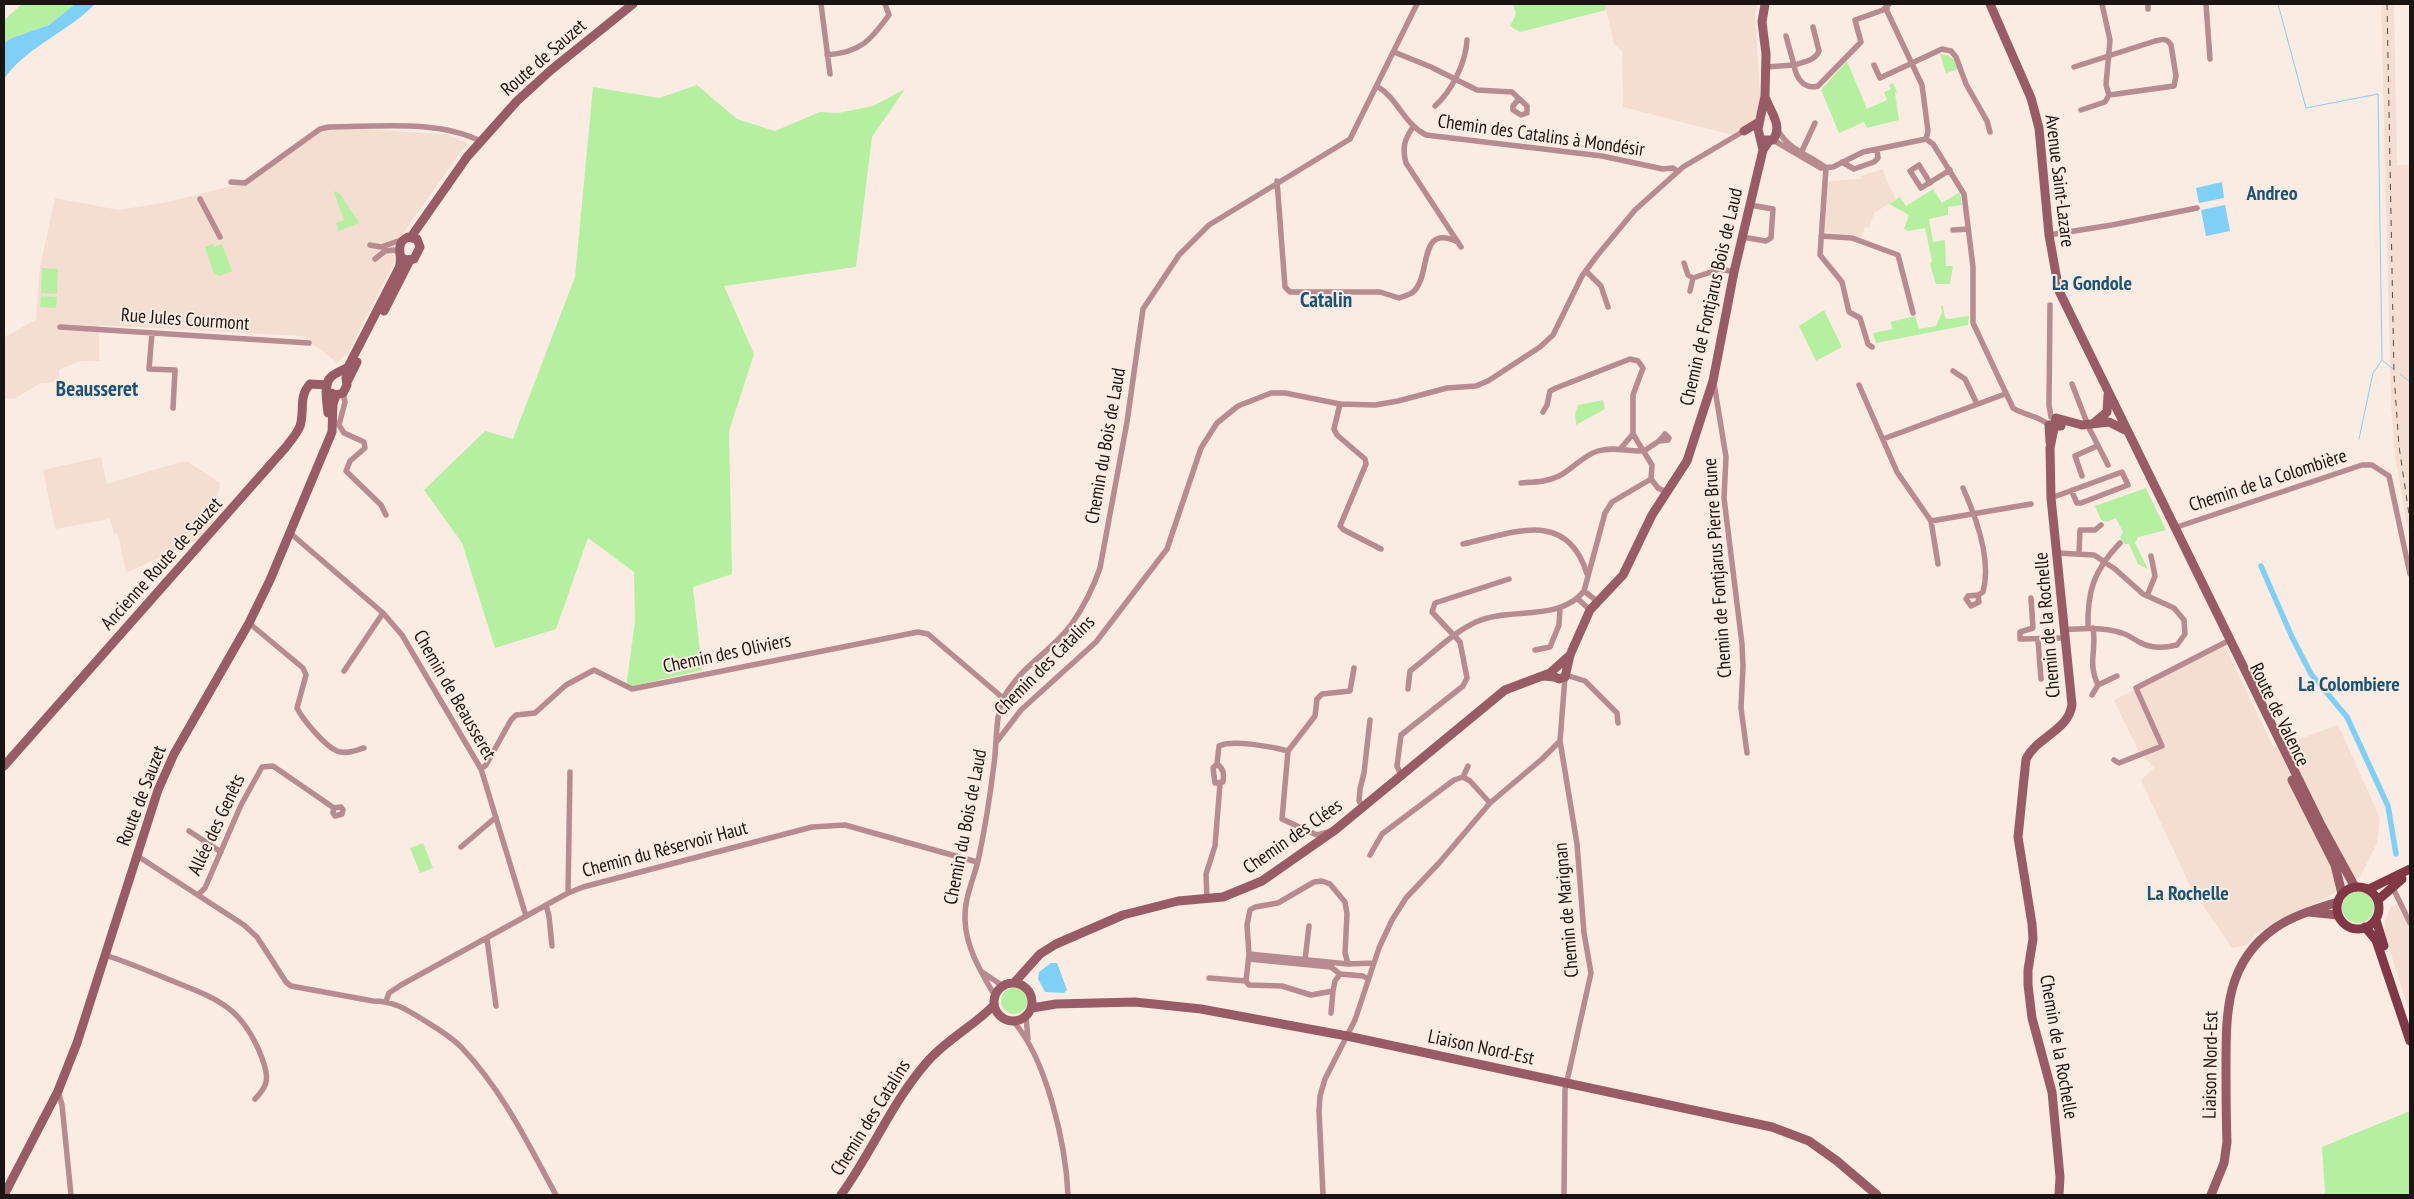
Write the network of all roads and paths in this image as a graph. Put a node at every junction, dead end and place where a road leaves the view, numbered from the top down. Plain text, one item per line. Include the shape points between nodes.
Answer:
1 (633, 4) edge
2 (821, 4) edge
3 (885, 4) edge
4 (1417, 4) edge
5 (1765, 4) edge
6 (1888, 4) edge
7 (1990, 4) edge
8 (2102, 4) edge
9 (2206, 4) edge
10 (1813, 27) dead end
11 (1786, 36) dead end
12 (1467, 40) dead end
13 (1394, 52) junction
14 (828, 56) junction
15 (2108, 56) junction
16 (2210, 59) dead end
17 (1912, 64) junction
18 (1794, 65) junction
19 (1874, 65) dead end
20 (1766, 66) junction
21 (2074, 67) dead end
22 (830, 74) dead end
23 (1454, 79) junction
24 (1377, 86) junction
25 (2109, 95) junction
26 (1765, 96) junction
27 (1518, 100) dead end
28 (1436, 106) dead end
29 (2081, 110) dead end
30 (1772, 117) junction
31 (1760, 120) junction
32 (1815, 123) dead end
33 (1413, 127) junction
34 (1778, 130) junction
35 (1744, 131) junction
36 (1990, 132) dead end
37 (1926, 138) junction
38 (1769, 139) junction
39 (482, 142) junction
40 (1876, 149) junction
41 (1763, 150) junction
42 (1801, 153) junction
43 (1842, 162) junction
44 (1826, 168) junction
45 (1663, 169) junction
46 (1950, 170) junction
47 (1677, 171) junction
48 (1670, 177) junction
49 (231, 182) dead end
50 (1277, 182) junction
51 (1930, 183) dead end
52 (200, 199) dead end
53 (1750, 205) junction
54 (2197, 208) dead end
55 (1968, 229) junction
56 (1952, 230) dead end
57 (2049, 235) junction
58 (1821, 236) junction
59 (220, 237) dead end
60 (1742, 237) junction
61 (411, 239) junction
62 (370, 245) dead end
63 (400, 255) junction
64 (375, 259) dead end
65 (410, 260) junction
66 (1684, 263) dead end
67 (1586, 272) junction
68 (1734, 272) junction
69 (1693, 278) junction
70 (1690, 291) dead end
71 (2050, 306) dead end
72 (1608, 307) dead end
73 (1912, 313) dead end
74 (60, 327) dead end
75 (152, 333) junction
76 (309, 344) dead end
77 (1872, 347) dead end
78 (1952, 371) dead end
79 (340, 374) junction
80 (1713, 381) junction
81 (347, 382) junction
82 (2072, 384) dead end
83 (1859, 386) dead end
84 (327, 387) junction
85 (2108, 391) junction
86 (340, 394) junction
87 (2005, 394) junction
88 (1340, 404) junction
89 (1977, 404) junction
90 (2049, 406) junction
91 (173, 408) dead end
92 (1543, 412) dead end
93 (2106, 412) junction
94 (2118, 413) junction
95 (2033, 415) junction
96 (2042, 415) junction
97 (2053, 422) junction
98 (2109, 422) junction
99 (2091, 424) junction
100 (2127, 431) junction
101 (1633, 434) junction
102 (1883, 439) junction
103 (1659, 441) dead end
104 (2133, 444) joint
105 (2097, 446) junction
106 (1621, 448) junction
107 (1644, 451) junction
108 (2108, 465) dead end
109 (2082, 476) dead end
110 (1651, 480) junction
111 (1521, 483) dead end
112 (1963, 488) dead end
113 (1666, 492) junction
114 (2072, 492) junction
115 (2051, 498) junction
116 (302, 501) junction
117 (2031, 504) dead end
118 (1975, 514) junction
119 (386, 515) dead end
120 (1932, 521) junction
121 (2101, 525) dead end
122 (2174, 528) junction
123 (289, 532) junction
124 (2120, 543) dead end
125 (1463, 544) dead end
126 (1381, 549) dead end
127 (2185, 551) junction
128 (2058, 553) junction
129 (2079, 554) junction
130 (2151, 556) dead end
131 (2103, 561) junction
132 (1938, 564) dead end
133 (1587, 574) junction
134 (2410, 574) edge
135 (1509, 578) dead end
136 (1584, 591) junction
137 (2148, 596) junction
138 (2031, 598) dead end
139 (1578, 599) junction
140 (1597, 601) junction
141 (1968, 603) dead end
142 (1560, 608) junction
143 (1590, 610) junction
144 (383, 613) junction
145 (249, 623) junction
146 (2033, 628) junction
147 (2091, 628) junction
148 (2064, 634) junction
149 (1455, 636) junction
150 (2036, 640) junction
151 (2226, 642) junction
152 (1535, 650) dead end
153 (1354, 668) dead end
154 (344, 671) dead end
155 (1560, 673) junction
156 (2117, 676) dead end
157 (2041, 679) dead end
158 (2098, 684) junction
159 (1408, 689) dead end
160 (2092, 695) dead end
161 (1003, 698) junction
162 (1370, 720) dead end
163 (1618, 723) dead end
164 (998, 740) junction
165 (1560, 741) junction
166 (364, 748) dead end
167 (1288, 751) junction
168 (1747, 753) dead end
169 (2114, 760) dead end
170 (1217, 764) junction
171 (4, 766) edge
172 (1468, 766) dead end
173 (481, 769) junction
174 (570, 772) dead end
175 (1402, 776) junction
176 (1464, 777) junction
177 (1220, 784) junction
178 (1490, 803) junction
179 (1363, 806) junction
180 (334, 808) dead end
181 (496, 817) junction
182 (1335, 830) junction
183 (189, 831) dead end
184 (461, 847) dead end
185 (221, 852) junction
186 (136, 855) junction
187 (1370, 855) dead end
188 (977, 862) junction
189 (2410, 870) edge
190 (2392, 886) junction
191 (2355, 887) junction
192 (2369, 890) junction
193 (568, 893) junction
194 (199, 894) junction
195 (1207, 898) junction
196 (2340, 898) junction
197 (2378, 900) junction
198 (546, 905) junction
199 (2306, 912) junction
200 (2338, 915) junction
201 (526, 916) junction
202 (2376, 920) junction
203 (2410, 923) edge
204 (1309, 926) dead end
205 (2365, 928) junction
206 (487, 939) junction
207 (552, 946) dead end
208 (105, 955) junction
209 (1249, 956) junction
210 (1305, 960) junction
211 (1031, 962) junction
212 (1374, 962) junction
213 (1348, 964) junction
214 (980, 970) junction
215 (1340, 974) junction
216 (1209, 978) dead end
217 (1368, 980) junction
218 (1246, 981) junction
219 (1014, 983) junction
220 (1003, 986) junction
221 (1026, 988) junction
222 (1333, 991) junction
223 (1031, 996) junction
224 (386, 1001) junction
225 (995, 1001) junction
226 (1056, 1004) junction
227 (496, 1006) dead end
228 (1032, 1008) junction
229 (1331, 1013) dead end
230 (1001, 1017) junction
231 (1026, 1017) junction
232 (1013, 1021) junction
233 (976, 1022) junction
234 (2410, 1024) edge
235 (1347, 1036) junction
236 (2410, 1041) edge
237 (1029, 1044) junction
238 (1567, 1083) junction
239 (58, 1091) junction
240 (255, 1099) dead end
241 (4, 1195) edge
242 (71, 1195) edge
243 (556, 1195) edge
244 (841, 1195) edge
245 (1068, 1195) edge
246 (1323, 1195) edge
247 (1564, 1195) edge
248 (1877, 1195) edge
249 (2059, 1195) edge
250 (2211, 1195) edge

1 - 39 main road, Route de Sauzet via 534,85
2 - 14 street
3 - 14 street via 889,15 873,37 848,53
4 - 13 street, Chemin du Bois de Laud
5 - 20 main road via 1762,22
6 - 17 street via 1887,11
6 - 18 street via 1883,10 1855,20 1861,42 1818,86 1803,84
7 - 57 main road, Avenue Saint-Lazare via 2031,98 2039,128
8 - 15 street via 2110,40
9 - 16 street
10 - 18 street via 1819,51 1814,58
11 - 18 street
12 - 23 street via 1467,50
13 - 23 street
13 - 24 street, Chemin du Bois de Laud
14 - 22 street
15 - 21 street
15 - 25 street via 2106,85
15 - 25 street via 2164,38 2171,45 2176,82 2169,87
17 - 19 street via 1880,78
17 - 36 street via 1942,49 1951,51
17 - 37 street via 1922,85 1928,131
18 - 20 street
20 - 26 main road
23 - 27 street via 1476,90 1512,92
23 - 28 street
24 - 33 street, Chemin des Catalins à Mondésir via 1386,92
24 - 50 street, Chemin du Bois de Laud via 1350,138
25 - 29 street via 2105,102
26 - 30 main road
26 - 31 main road
30 - 31 main road
30 - 34 main road
31 - 35 main road
31 - 38 main road
32 - 42 street
33 - 45 street, Chemin des Catalins à Mondésir via 1426,135 1602,156
33 - 50 street via 1404,142 1406,163 1460,244 1446,236 1429,247 1414,292 1399,298 1380,292 1290,292 1285,287
34 - 38 main road
34 - 42 street via 1784,140
35 - 38 main road
35 - 47 street, Chemin des Catalins
37 - 40 street
37 - 46 street
38 - 41 main road
38 - 41 street
38 - 44 street via 1812,164
39 - 49 street via 423,126 329,127 320,129 245,183
39 - 61 main road, Route de Sauzet via 467,157
40 - 43 street
40 - 43 street via 1878,158 1874,162 1854,169
41 - 53 main road, Chemin de Fontjarus Bois de Laud
42 - 44 street
43 - 44 street
44 - 58 street
45 - 47 street, Chemin des Catalins à Mondésir
45 - 48 street, Chemin des Catalins à Mondésir
46 - 51 street
46 - 55 street via 1964,194
47 - 48 street, Chemin des Catalins
48 - 67 street, Chemin des Catalins via 1628,217
50 - 161 street, Chemin du Bois de Laud via 1209,225 1179,255 1143,309 1127,422 1095,582 1070,626 1023,670
52 - 59 street
53 - 60 main road, Chemin de Fontjarus Bois de Laud
53 - 60 street via 1773,209 1771,238 1766,241
54 - 57 street
55 - 56 street
55 - 87 street via 1973,267 1973,323
57 - 85 main road, Avenue Saint-Lazare via 2056,284
58 - 73 street via 1852,238 1898,255
58 - 77 street via 1820,255 1842,282 1849,312 1860,318 1868,344
60 - 68 main road, Chemin de Fontjarus Bois de Laud
61 - 62 street via 382,247
61 - 63 main road
61 - 65 main road via 419,251
63 - 64 street via 394,250 384,251
63 - 65 main road
63 - 79 main road via 399,268 348,367
65 - 81 main road
66 - 69 street via 1688,275
67 - 72 street via 1601,286
67 - 88 street, Chemin des Catalins via 1553,335 1482,384 1447,388 1375,405
68 - 69 street via 1720,269
68 - 80 main road, Chemin de Fontjarus Bois de Laud
69 - 70 street
71 - 90 street, Chemin de la Rochelle
74 - 75 street, Rue Jules Courmont
75 - 76 street, Rue Jules Courmont
75 - 91 street via 150,369 175,370
78 - 89 street via 1965,379
79 - 81 main road
79 - 84 main road via 332,376
80 - 113 main road, Chemin de Fontjarus Bois de Laud via 1687,461
80 - 168 street, Chemin de Fontjarus Pierre Brune via 1726,457 1724,498 1743,650 1741,708
81 - 86 main road, Route de Sauzet
82 - 99 street
83 - 102 street
84 - 86 main road
84 - 116 main road, Route de Sauzet via 328,429
84 - 171 main road, Ancienne Route de Sauzet via 310,384 302,400 301,424 286,446
85 - 93 main road
85 - 94 main road, Avenue Saint-Lazare
86 - 116 main road, Route de Sauzet via 332,404 332,432
86 - 119 street via 344,402 338,425 344,433 365,445 346,471
87 - 89 street
87 - 95 street via 2013,408
88 - 126 street via 1334,429 1366,459 1340,526
88 - 164 street, Chemin des Catalins via 1271,393 1238,406 1217,423 1201,448 1167,549 1096,642 1021,710
89 - 102 street
90 - 96 street
90 - 97 street, Chemin de la Rochelle
92 - 101 street via 1550,391 1603,369 1635,360 1643,368 1633,395
93 - 94 main road
93 - 99 main road
94 - 98 main road
94 - 100 main road, Avenue Saint-Lazare
95 - 96 street
95 - 97 street
96 - 97 street
97 - 99 main road
97 - 115 main road, Chemin de la Rochelle
98 - 99 main road
98 - 100 main road
99 - 105 street
100 - 104 main road, Avenue Saint-Lazare
101 - 106 street
101 - 107 street
102 - 120 street via 1897,472
103 - 107 street
104 - 122 main road, Route de Valence
105 - 108 street
105 - 109 street via 2075,456
106 - 107 street
106 - 111 street via 1596,451 1560,476
107 - 110 street via 1652,465
110 - 113 street
110 - 133 street via 1612,502
112 - 118 street
113 - 140 main road, Chemin de Fontjarus Bois de Laud via 1624,575
114 - 114 street via 2077,503 2081,503 2128,485 2122,472
114 - 115 street
115 - 128 main road, Chemin de la Rochelle
116 - 123 main road, Route de Sauzet
117 - 118 street
118 - 120 street
118 - 141 street via 1983,546 1986,584 1984,592 1978,595 1979,602 1976,605
120 - 132 street
121 - 129 street via 2095,530 2080,530
122 - 127 main road, Route de Valence
122 - 134 street, Chemin de la Colombière via 2362,465 2372,465 2389,476
123 - 144 street, Chemin de Beausseret
123 - 145 main road, Route de Sauzet
124 - 131 street
125 - 133 street via 1533,528 1552,531 1573,545
127 - 151 main road, Route de Valence
127 - 191 main road, Route de Valence via 2223,622 2324,832
128 - 129 street
128 - 148 main road, Chemin de la Rochelle
129 - 131 street via 2094,555
130 - 137 street via 2155,576
131 - 137 street
131 - 147 street via 2093,580 2088,604
133 - 136 street
135 - 149 street via 1435,603 1432,612
136 - 139 street
136 - 140 street
137 - 147 street via 2174,608 2184,620 2185,634 2177,645 2160,648 2142,644 2124,633
138 - 146 street
139 - 142 street
139 - 143 street
140 - 143 main road, Chemin de Fontjarus Bois de Laud
142 - 149 street via 1491,617 1475,622
142 - 152 street via 1559,624 1550,647
143 - 155 main road, Chemin de Fontjarus Bois de Laud
144 - 154 street
144 - 173 street, Chemin de Beausseret via 402,635
145 - 166 street via 303,668 306,674 297,708 301,717 338,752
145 - 186 main road, Route de Sauzet via 174,754
146 - 150 street
146 - 150 street via 2020,632 2020,639
147 - 148 street
147 - 158 street via 2092,671
148 - 150 street
148 - 249 main road, Chemin de la Rochelle via 2072,705 2070,715 2062,726 2031,749 2026,759 2018,837 2033,938 2028,985 2032,1018 2052,1092
149 - 159 street via 1410,671
149 - 175 street via 1460,642 1466,678 1463,686 1401,735 1397,766
150 - 157 street
151 - 169 street via 2136,688 2162,746 2119,763
151 - 196 main road, Route de Valence via 2335,865
153 - 167 street via 1350,691 1322,694 1317,699 1315,716
155 - 163 street via 1585,680 1616,713
155 - 165 street via 1564,692
155 - 175 main road, Chemin des Clées via 1505,690
156 - 158 street
158 - 160 street
161 - 164 street, Chemin du Bois de Laud
161 - 173 street, Chemin des Oliviers via 928,634 918,632 632,689 594,670 566,686 535,713 516,715
162 - 179 street via 1359,801
164 - 188 street, Chemin du Bois de Laud
165 - 178 street
165 - 238 street, Chemin de Marignan via 1577,844 1584,933 1591,973
167 - 170 street via 1224,744 1217,751
167 - 182 street via 1282,819 1317,835
170 - 177 street via 1222,767 1224,775 1224,782
170 - 177 street via 1213,768 1213,779
172 - 176 street
173 - 181 street, Chemin de Beausseret
174 - 193 street
175 - 179 main road, Chemin des Clées
176 - 178 street
176 - 187 street via 1454,780 1382,834
177 - 195 street via 1215,846 1206,874
178 - 212 street via 1406,898 1392,920
179 - 182 main road, Chemin des Clées
180 - 185 street, Allée des Genêts via 272,766 262,767
181 - 184 street
181 - 201 street, Chemin de Beausseret
182 - 195 main road, Chemin des Clées via 1255,885 1224,897
183 - 185 street
185 - 194 street, Allée des Genêts via 205,888
186 - 194 street
186 - 208 main road, Route de Sauzet
188 - 193 street, Chemin du Réservoir Haut via 845,825 826,825
188 - 214 street, Chemin du Bois de Laud via 964,919 966,935
189 - 190 main road
189 - 192 main road
190 - 197 main road
190 - 203 street
191 - 192 main road
191 - 196 main road
192 - 197 main road
193 - 198 street, Chemin du Réservoir Haut
194 - 224 street via 257,937 291,986
195 - 211 main road, Chemin des Clées via 1178,901 1123,915 1056,944
196 - 199 main road, Liaison Nord-Est
196 - 200 main road
197 - 202 main road
198 - 201 street, Chemin du Réservoir Haut
198 - 207 street
199 - 200 main road
199 - 250 main road, Liaison Nord-Est via 2265,935 2243,962 2231,989 2226,1012 2227,1142 2224,1162
200 - 205 main road via 2349,927
201 - 206 street, Chemin du Réservoir Haut
202 - 205 main road
202 - 234 main road
204 - 210 street
205 - 236 main road via 2376,940
206 - 224 street, Chemin du Réservoir Haut via 401,985 389,993
206 - 227 street
208 - 239 main road, Route de Sauzet via 78,1043
208 - 240 street via 207,994 231,1010 252,1037 264,1064 265,1089
209 - 210 street
209 - 213 street via 1247,931 1250,910 1278,903 1314,882 1322,881 1330,884 1345,902
209 - 215 street via 1331,967
209 - 218 street
210 - 213 street
211 - 219 main road, Chemin des Clées
211 - 221 main road
212 - 213 street
212 - 217 street
214 - 220 street
214 - 225 street, Chemin du Bois de Laud
215 - 217 street via 1363,976
215 - 222 street
216 - 218 street
217 - 235 street
218 - 222 street via 1249,985 1282,986 1311,995
219 - 220 main road
219 - 221 main road
220 - 225 main road
221 - 223 main road
222 - 229 street
223 - 226 main road, Liaison Nord-Est
223 - 228 main road
224 - 243 street via 408,1011 462,1048 501,1095
225 - 230 main road
225 - 233 main road, Chemin des Catalins
226 - 228 main road, Liaison Nord-Est
226 - 235 main road, Liaison Nord-Est via 1160,1004
228 - 231 main road
230 - 232 main road
230 - 233 main road, Chemin des Catalins
231 - 232 main road
231 - 237 street
232 - 237 street
233 - 244 main road, Chemin des Catalins via 942,1046 916,1075
235 - 238 main road, Liaison Nord-Est
235 - 246 street via 1320,1096
237 - 245 street via 1058,1125
238 - 247 street, Chemin de Marignan
238 - 248 main road, Liaison Nord-Est via 1772,1127 1809,1142 1838,1161
239 - 241 main road, Route de Sauzet
239 - 242 street

